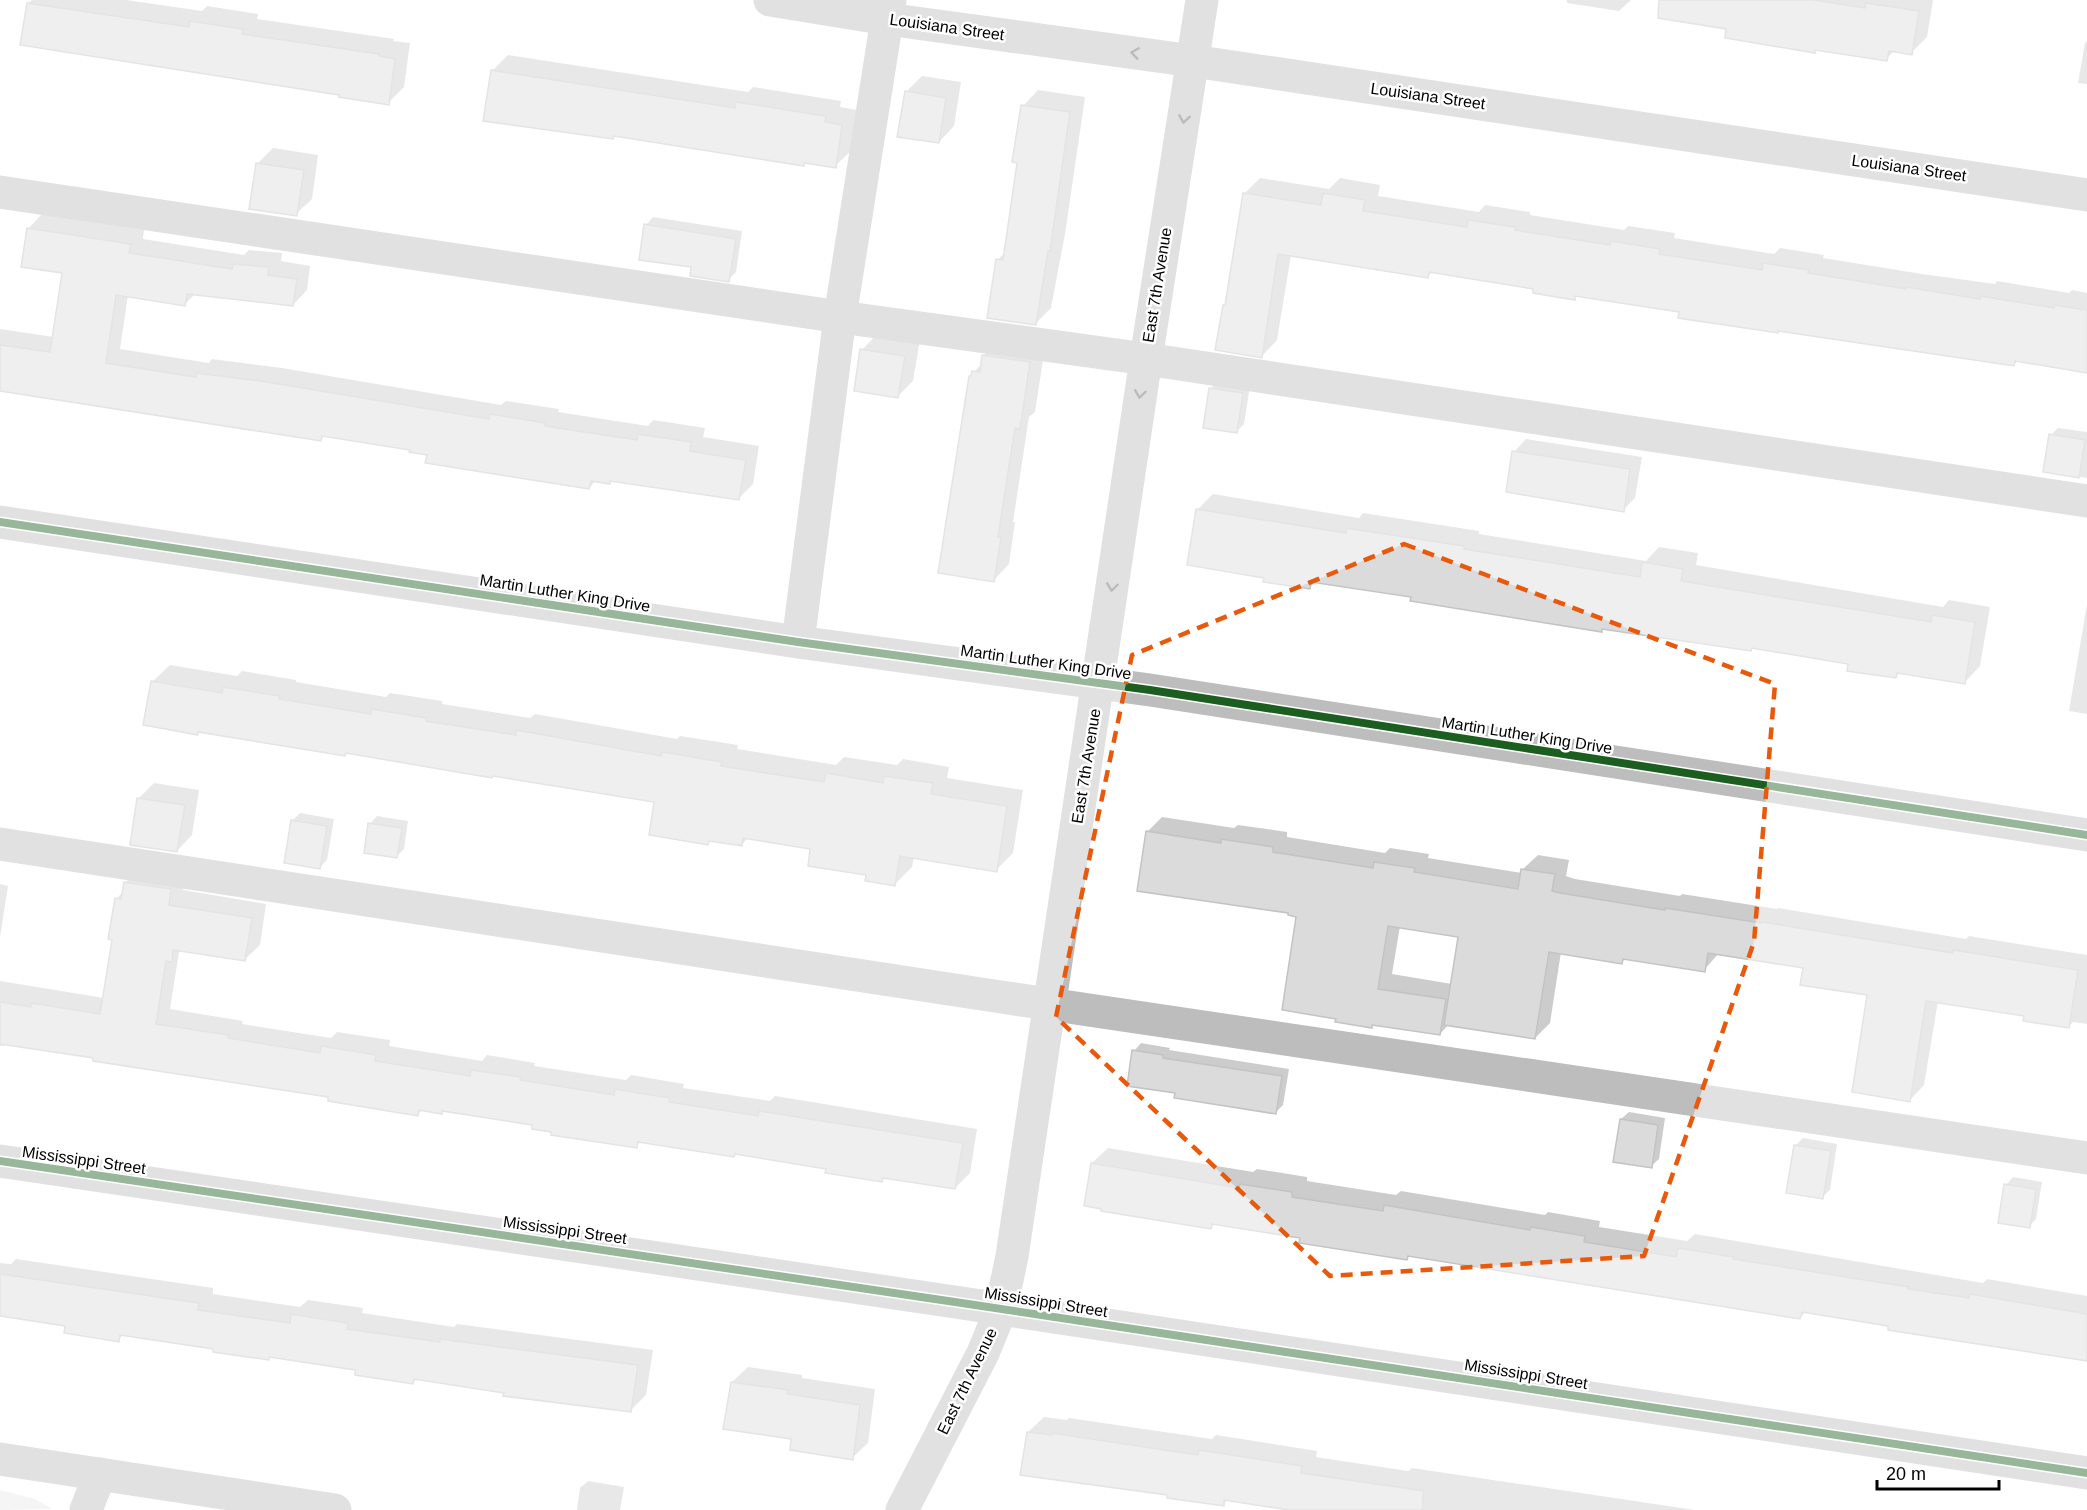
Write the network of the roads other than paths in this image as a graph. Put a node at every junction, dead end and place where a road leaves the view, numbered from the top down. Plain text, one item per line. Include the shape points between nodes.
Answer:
1 (770, 0) edge
2 (1202, 0) edge
3 (889, 9) edge
4 (1193, 61) junction
5 (0, 192) edge
6 (2087, 195) edge
7 (840, 317) junction
8 (1146, 359) junction
9 (2087, 501) edge
10 (0, 522) edge
11 (798, 642) junction
12 (1098, 683) junction
13 (2087, 835) edge
14 (0, 844) edge
15 (1050, 1004) junction
16 (2087, 1158) edge
17 (0, 1161) edge
18 (1001, 1310) junction
19 (0, 1459) edge
20 (2087, 1473) edge
21 (100, 1474) junction
22 (86, 1510) edge
23 (335, 1510) edge
24 (902, 1510) edge

1 - 3 street, Louisiana Street
2 - 4 street, East 7th Avenue
4 -> 3 street, Louisiana Street
3 - 7 street
4 - 6 street, Louisiana Street
4 -> 8 street, East 7th Avenue
5 - 7 street
7 - 8 street
7 - 11 street
8 - 9 street
8 -> 12 street, East 7th Avenue
10 - 11 street, Martin Luther King Drive
11 - 12 street, Martin Luther King Drive
12 - 13 street, Martin Luther King Drive
12 - 15 street, East 7th Avenue
14 - 15 street
15 - 16 street
15 - 18 street, East 7th Avenue
17 - 18 street, Mississippi Street
18 - 20 street, Mississippi Street
18 - 24 street, East 7th Avenue
19 - 21 street
21 - 22 street
21 - 23 street

